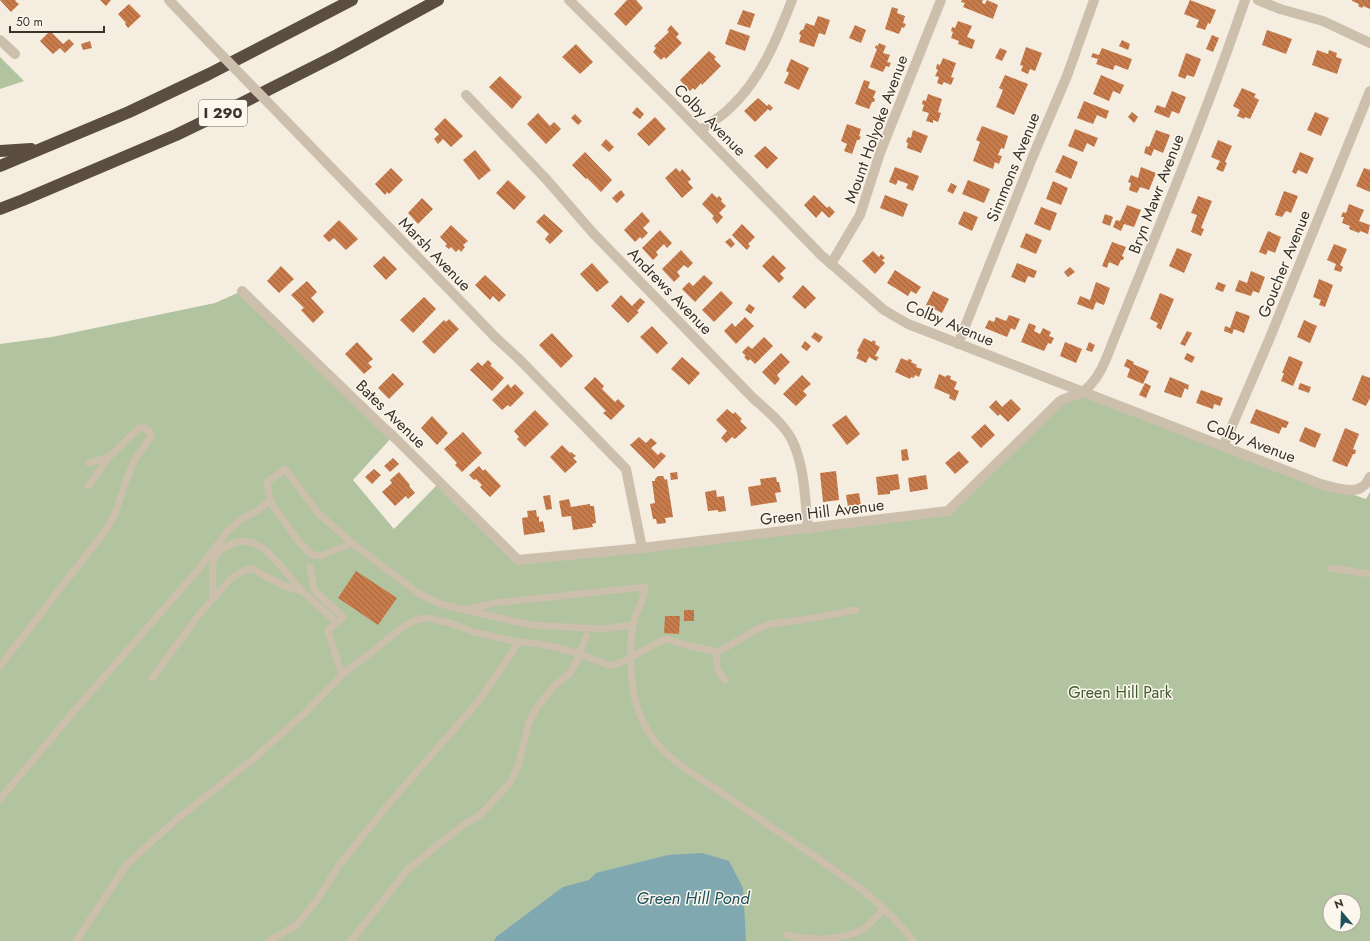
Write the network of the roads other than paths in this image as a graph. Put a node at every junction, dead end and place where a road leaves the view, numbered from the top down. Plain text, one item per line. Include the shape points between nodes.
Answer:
1 (169, 0) edge
2 (352, 0) edge
3 (438, 0) edge
4 (569, 0) edge
5 (792, 0) edge
6 (941, 0) edge
7 (1094, 0) edge
8 (1245, 0) edge
9 (1258, 0) edge
10 (0, 40) edge
11 (1370, 43) edge
12 (15, 54) dead end
13 (1370, 91) edge
14 (466, 95) dead end
15 (700, 131) junction
16 (41, 149) junction
17 (0, 151) edge
18 (0, 166) edge
19 (0, 209) edge
20 (831, 264) junction
21 (242, 291) dead end
22 (958, 344) junction
23 (1083, 392) junction
24 (1223, 446) junction
25 (109, 457) junction
26 (89, 463) dead end
27 (1370, 477) edge
28 (88, 486) dead end
29 (270, 500) junction
30 (808, 529) junction
31 (352, 543) junction
32 (642, 548) junction
33 (518, 560) joint
34 (310, 567) dead end
35 (1330, 568) dead end
36 (1370, 574) edge
37 (301, 590) junction
38 (213, 598) junction
39 (466, 610) junction
40 (856, 610) dead end
41 (336, 623) junction
42 (633, 625) junction
43 (586, 636) dead end
44 (517, 642) junction
45 (718, 652) junction
46 (580, 654) junction
47 (631, 657) junction
48 (0, 666) edge
49 (342, 675) junction
50 (152, 678) dead end
51 (726, 680) dead end
52 (0, 799) edge
53 (884, 908) junction
54 (787, 935) dead end
55 (76, 941) edge
56 (269, 941) edge
57 (350, 941) edge
58 (913, 941) edge

1 - 32 street, Marsh Avenue, bridge via 626,470
2 - 16 highway, I 290 via 209,74 129,112
3 - 19 highway, I 290 via 337,55 231,108 107,165
4 - 15 street, Colby Avenue
5 - 15 street via 770,54 748,88 730,108
6 - 20 street, Mount Holyoke Avenue via 880,153 860,215
7 - 22 street, Simmons Avenue via 1067,76
8 - 23 street, Bryn Mawr Avenue via 1158,232 1106,360 1098,378
9 - 11 street via 1323,21
10 - 12 street
13 - 24 street, Goucher Avenue
14 - 30 street, Andrews Avenue via 592,232 778,421 792,440 798,459
15 - 20 street, Colby Avenue
16 - 17 highway
16 - 18 highway, I 290
20 - 22 street, Colby Avenue via 884,310 908,324
21 - 33 street, Bates Avenue
22 - 23 street, Colby Avenue
23 - 24 street, Colby Avenue
23 - 30 street, Green Hill Avenue via 1060,401 948,511
24 - 27 street, Colby Avenue via 1339,489 1358,489
25 - 26 lane
25 - 28 lane
25 - 48 lane via 139,428 148,430 151,436 134,461 117,510 108,527
29 - 31 lane via 298,541 311,554 320,556
29 - 31 lane via 267,482 286,469 320,515
29 - 52 lane via 227,532 198,570
30 - 32 street, Green Hill Avenue
31 - 39 lane via 418,593 440,604
32 - 33 street, Green Hill Avenue
34 - 41 lane via 314,590 343,617
35 - 36 lane
37 - 38 lane via 288,587 253,569 247,569 237,574
37 - 38 lane via 262,548 244,541 219,550 215,557
37 - 41 lane
38 - 50 lane
39 - 42 lane via 530,625 602,629
39 - 42 lane via 493,603 646,587
40 - 45 lane via 770,624
41 - 49 lane via 328,631
42 - 47 lane
43 - 46 lane
44 - 46 lane via 549,645
44 - 49 lane via 429,618 419,619 407,624
44 - 56 lane via 477,703 348,853 305,916 290,929
45 - 47 lane via 666,639
45 - 51 lane via 716,666
46 - 47 lane via 613,666
46 - 57 lane via 570,673 554,687 536,709 529,722 518,766 510,782 481,814 459,828 408,869
47 - 53 lane via 633,690 642,721 662,749 688,770 857,886
49 - 55 lane via 304,714 252,760 176,820 127,864
53 - 54 lane via 864,929 843,938 814,941
53 - 58 lane via 906,930

